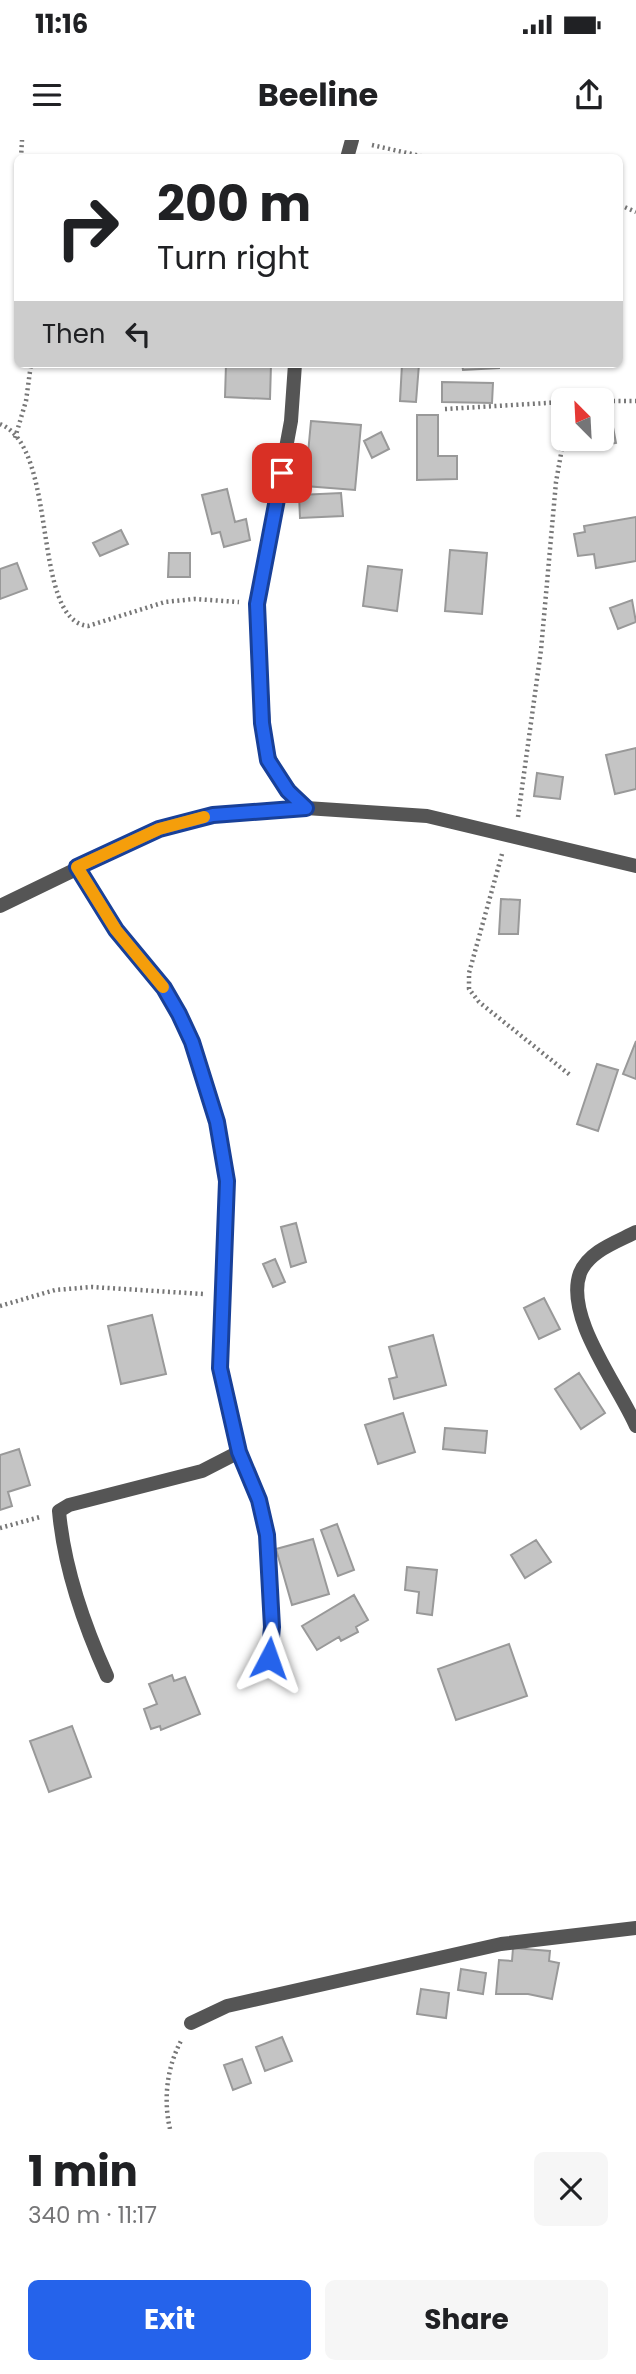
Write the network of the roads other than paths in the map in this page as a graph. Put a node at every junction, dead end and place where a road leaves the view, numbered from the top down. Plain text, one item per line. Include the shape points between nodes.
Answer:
1 (295, 368) edge
2 (306, 808) junction
3 (636, 866) edge
4 (77, 867) junction
5 (0, 906) edge
6 (636, 1232) edge
7 (636, 1426) edge
8 (239, 1452) junction
9 (269, 1658) dead end
10 (107, 1676) dead end
11 (636, 1928) edge
12 (191, 2023) road end

1 - 2 street via 292,421 257,604 265,747 277,776
2 - 3 street via 427,816
2 - 4 street via 213,815 159,829
4 - 5 street
4 - 8 street via 116,930 164,988 208,1087 227,1181 220,1368
6 - 7 street via 598,1252 581,1272 577,1298 588,1335
8 - 9 street via 259,1500 267,1535 272,1627
8 - 10 street via 201,1471 59,1511 88,1632
11 - 12 street via 501,1944 227,2006

